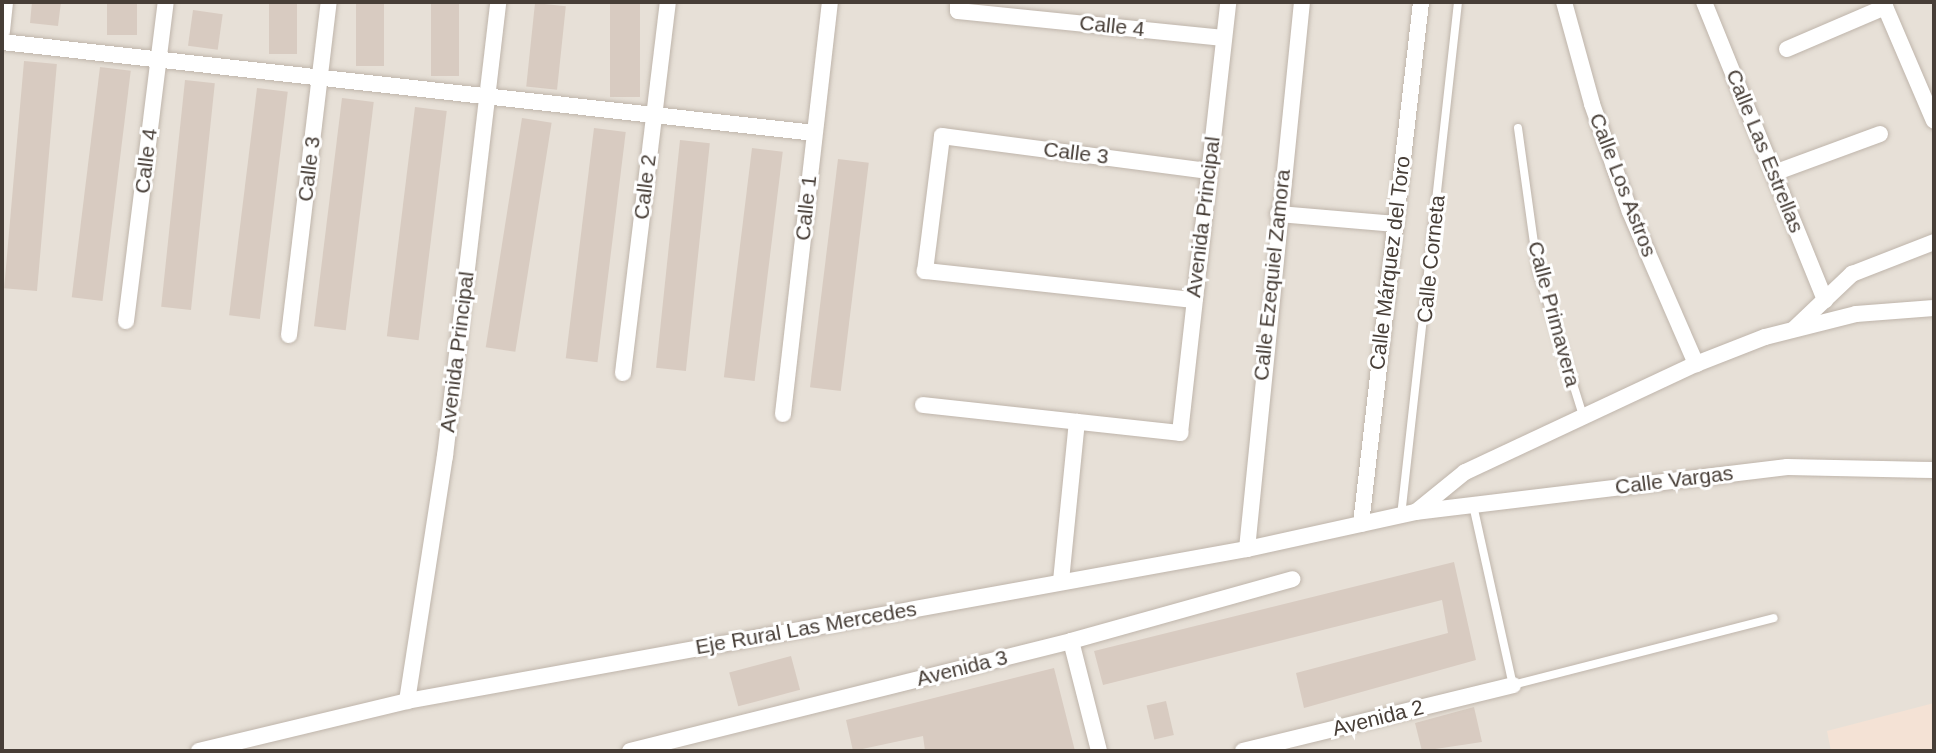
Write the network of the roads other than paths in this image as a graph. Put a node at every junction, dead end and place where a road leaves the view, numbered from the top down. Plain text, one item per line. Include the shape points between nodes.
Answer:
1 (5, 2) edge
2 (166, 2) edge
3 (329, 2) edge
4 (498, 2) edge
5 (668, 2) edge
6 (830, 2) edge
7 (1228, 2) edge
8 (1302, 2) edge
9 (1421, 2) edge
10 (1458, 2) edge
11 (1564, 2) edge
12 (1704, 2) edge
13 (1884, 4) edge
14 (958, 6) edge
15 (2, 31) edge
16 (1224, 38) junction
17 (2, 41) edge
18 (1787, 49) dead end
19 (159, 59) junction
20 (320, 77) junction
21 (487, 96) junction
22 (654, 115) junction
23 (1934, 121) edge
24 (1518, 128) dead end
25 (814, 133) junction
26 (1880, 134) dead end
27 (1209, 171) junction
28 (1774, 173) junction
29 (1279, 214) junction
30 (1394, 224) junction
31 (1934, 242) edge
32 (1193, 300) junction
33 (1825, 300) junction
34 (1934, 308) edge
35 (126, 321) dead end
36 (1793, 330) junction
37 (289, 335) dead end
38 (1696, 364) junction
39 (623, 373) dead end
40 (923, 405) dead end
41 (783, 414) dead end
42 (1583, 416) junction
43 (1077, 422) junction
44 (1934, 470) edge
45 (1473, 505) junction
46 (1408, 514) junction
47 (1361, 524) junction
48 (1247, 549) junction
49 (1293, 579) dead end
50 (1061, 581) junction
51 (1774, 618) dead end
52 (1071, 641) junction
53 (1513, 685) junction
54 (407, 701) junction
55 (199, 751) edge
56 (630, 751) edge
57 (1099, 751) edge
58 (1242, 751) edge

1 - 15 street
2 - 19 street, Calle 4
3 - 20 street, Calle 3
4 - 21 street, Avenida Principal
5 - 22 street, Calle 2
6 - 25 street, Calle 1
7 - 16 street, Avenida Principal
8 - 29 street, Calle Ezequiel Zamora
9 - 30 street, Calle Márquez del Toro
10 - 46 lane, Calle Corneta
11 - 38 street, Calle Los Astros via 1592,104 1630,212
12 - 28 street, Calle Las Estrellas
13 - 18 street
13 - 23 street
14 - 16 street, Calle 4
16 - 27 street, Avenida Principal
17 - 19 street
19 - 20 street
19 - 35 street, Calle 4
20 - 21 street
20 - 37 street, Calle 3
21 - 22 street
21 - 54 street, Avenida Principal via 445,456
22 - 25 street
22 - 39 street, Calle 2
24 - 42 lane, Calle Primavera via 1538,272
25 - 41 street, Calle 1
26 - 28 street
27 - 32 street, Avenida Principal
27 - 32 street, Calle 3 via 942,136 925,271
28 - 33 street, Calle Las Estrellas
29 - 30 street
29 - 48 street, Calle Ezequiel Zamora
30 - 47 street, Calle Márquez del Toro
31 - 33 street via 1852,274
32 - 43 street, Avenida Principal via 1180,433
33 - 36 street
34 - 36 street via 1856,314
36 - 38 street
38 - 42 street
40 - 43 street
42 - 46 street via 1465,472
43 - 50 street
44 - 45 street, Calle Vargas via 1787,467
45 - 46 street, Calle Vargas
45 - 53 lane
46 - 47 street, Eje Rural Las Mercedes
47 - 48 street, Eje Rural Las Mercedes
48 - 50 street, Eje Rural Las Mercedes
49 - 52 street, Avenida 3
50 - 54 street, Eje Rural Las Mercedes
51 - 53 lane
52 - 56 street, Avenida 3
52 - 57 street
53 - 58 street, Avenida 2
54 - 55 street, Eje Rural Las Mercedes

